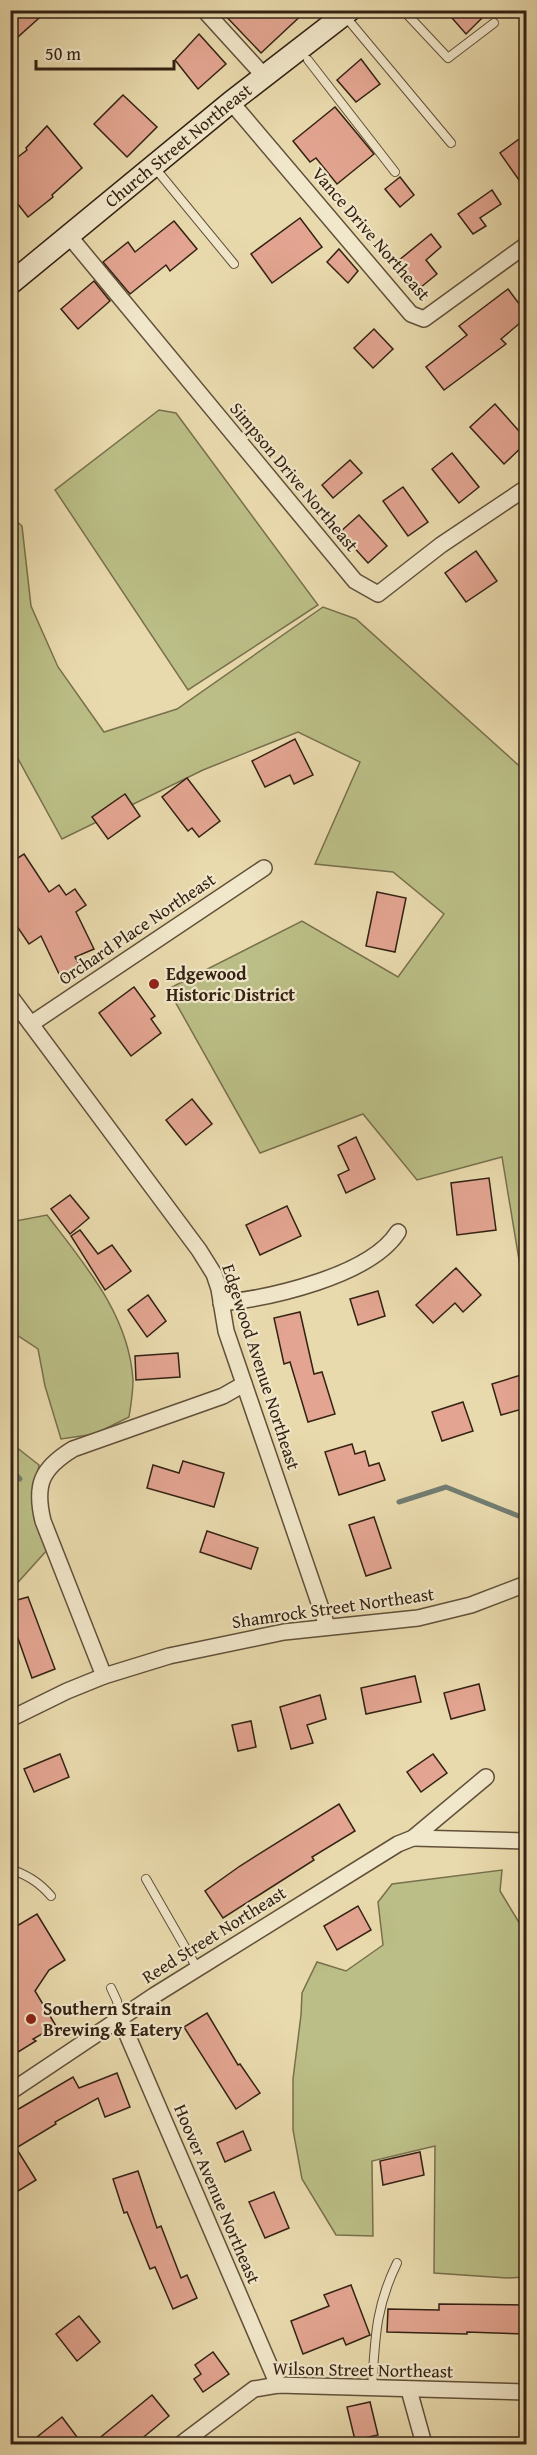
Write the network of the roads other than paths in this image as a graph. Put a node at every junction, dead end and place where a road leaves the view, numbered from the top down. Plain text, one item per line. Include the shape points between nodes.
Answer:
1 (204, 10) edge
2 (403, 10) edge
3 (347, 13) edge
4 (494, 23) dead end
5 (308, 60) dead end
6 (265, 77) junction
7 (231, 102) junction
8 (451, 143) dead end
9 (154, 167) junction
10 (394, 172) dead end
11 (70, 237) junction
12 (526, 245) edge
13 (234, 264) dead end
14 (10, 284) edge
15 (526, 488) edge
16 (264, 868) dead end
17 (10, 996) edge
18 (31, 1024) junction
19 (398, 1232) dead end
20 (221, 1303) junction
21 (244, 1384) junction
22 (526, 1584) edge
23 (327, 1626) junction
24 (104, 1676) junction
25 (10, 1719) edge
26 (486, 1777) dead end
27 (413, 1838) junction
28 (526, 1841) edge
29 (10, 1869) edge
30 (146, 1879) dead end
31 (51, 1896) dead end
32 (198, 1968) junction
33 (111, 1988) dead end
34 (120, 2018) junction
35 (10, 2092) edge
36 (397, 2263) dead end
37 (278, 2385) junction
38 (372, 2389) junction
39 (409, 2390) junction
40 (526, 2392) edge
41 (181, 2445) edge
42 (424, 2445) edge

1 - 6 street
2 - 4 lane via 448,58
3 - 6 main road, Church Street Northeast
3 - 8 lane
5 - 10 lane
6 - 7 main road, Church Street Northeast
7 - 9 main road, Church Street Northeast
7 - 12 street, Vance Drive Northeast via 411,314 424,319
9 - 11 main road, Church Street Northeast
9 - 13 lane
11 - 14 main road, Church Street Northeast
11 - 15 street, Simpson Drive Northeast via 355,581 378,594 441,545
16 - 18 street, Orchard Place Northeast
17 - 18 street, Edgewood Avenue Northeast
18 - 20 street, Edgewood Avenue Northeast via 199,1250 214,1274
19 - 20 street via 379,1255 346,1271 283,1293
20 - 21 street, Edgewood Avenue Northeast
21 - 23 street, Edgewood Avenue Northeast
21 - 24 street via 223,1396 73,1449 54,1461 45,1473 39,1503 43,1521
22 - 23 street, Shamrock Street Northeast via 471,1605 418,1618
23 - 24 street, Shamrock Street Northeast via 209,1646
24 - 25 street, Shamrock Street Northeast
26 - 27 street
27 - 28 street
27 - 32 street, Reed Street Northeast
29 - 31 lane via 39,1883
30 - 32 lane
32 - 34 street, Reed Street Northeast
33 - 34 lane
34 - 35 street, Reed Street Northeast
34 - 37 street, Hoover Avenue Northeast
36 - 38 lane via 377,2318
37 - 38 street, Wilson Street Northeast
37 - 41 street, Wilson Street Northeast via 254,2389
38 - 39 street, Wilson Street Northeast
39 - 40 street, Wilson Street Northeast
39 - 42 street

